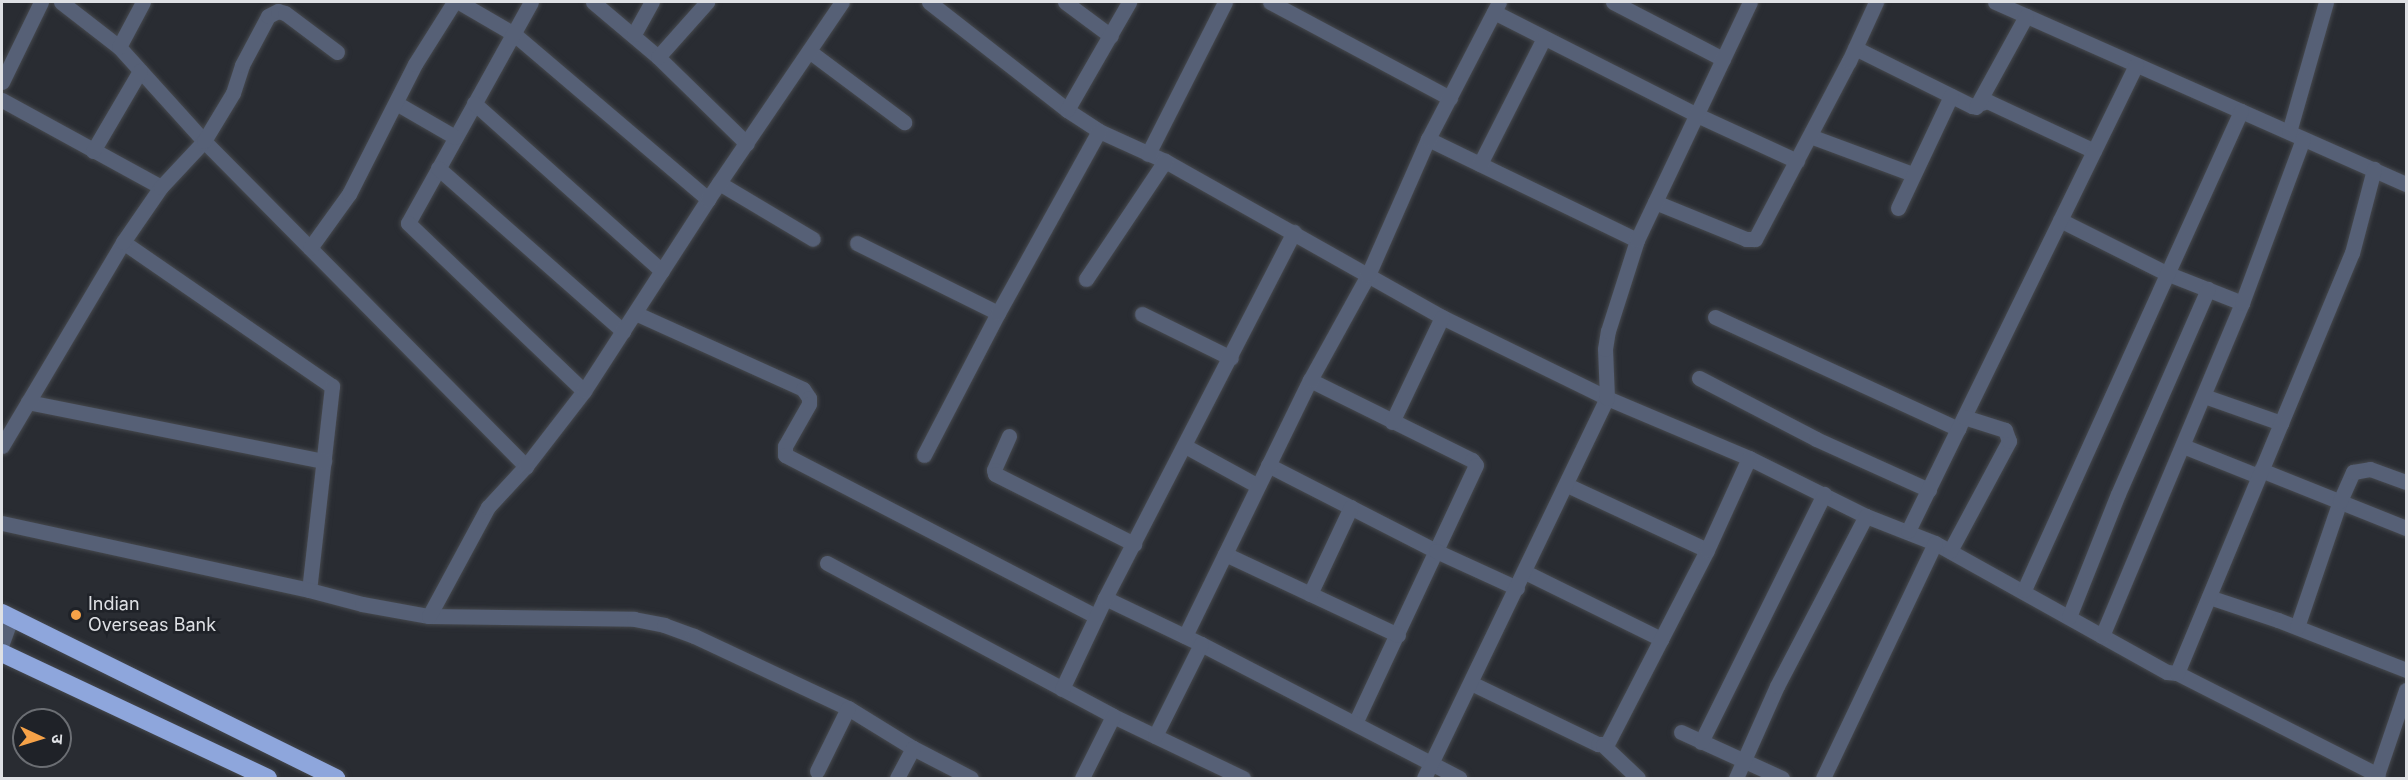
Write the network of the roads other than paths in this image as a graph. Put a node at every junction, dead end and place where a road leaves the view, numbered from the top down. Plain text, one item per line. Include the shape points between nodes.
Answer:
1 (41, 2) edge
2 (61, 2) edge
3 (143, 2) edge
4 (454, 2) edge
5 (459, 2) edge
6 (531, 2) edge
7 (593, 2) edge
8 (652, 2) edge
9 (707, 2) edge
10 (842, 2) edge
11 (929, 2) edge
12 (1065, 2) edge
13 (1129, 2) edge
14 (1225, 2) edge
15 (1270, 2) edge
16 (1613, 2) edge
17 (1750, 2) edge
18 (1876, 2) edge
19 (1995, 2) edge
20 (2325, 2) edge
21 (1497, 7) edge
22 (2026, 16) junction
23 (514, 34) junction
24 (633, 34) junction
25 (1111, 36) junction
26 (1544, 38) junction
27 (119, 47) junction
28 (1855, 48) junction
29 (809, 51) junction
30 (337, 52) dead end
31 (658, 57) junction
32 (1723, 59) junction
33 (2136, 65) junction
34 (140, 71) junction
35 (2, 82) edge
36 (1951, 96) junction
37 (1450, 99) junction
38 (2, 100) edge
39 (396, 103) junction
40 (474, 103) junction
41 (1976, 107) junction
42 (1066, 110) junction
43 (2241, 111) junction
44 (1697, 115) junction
45 (904, 123) dead end
46 (1099, 131) junction
47 (2289, 132) junction
48 (1810, 136) junction
49 (456, 137) junction
50 (2303, 139) junction
51 (1428, 140) junction
52 (204, 141) junction
53 (747, 144) junction
54 (93, 151) junction
55 (2094, 151) junction
56 (1148, 154) junction
57 (1797, 161) junction
58 (1165, 162) junction
59 (1480, 164) junction
60 (438, 168) junction
61 (2374, 169) junction
62 (1913, 174) junction
63 (719, 183) junction
64 (2406, 184) edge
65 (161, 187) junction
66 (708, 200) junction
67 (1655, 202) junction
68 (1898, 208) dead end
69 (2060, 220) junction
70 (1294, 232) junction
71 (813, 239) dead end
72 (1637, 240) junction
73 (123, 242) junction
74 (857, 243) dead end
75 (310, 248) junction
76 (662, 271) junction
77 (2166, 273) junction
78 (1368, 275) junction
79 (1086, 279) dead end
80 (2208, 289) junction
81 (2242, 303) junction
82 (635, 313) junction
83 (998, 313) junction
84 (1142, 314) dead end
85 (1442, 317) junction
86 (1714, 317) dead end
87 (623, 331) junction
88 (1231, 358) junction
89 (1699, 378) dead end
90 (1310, 380) junction
91 (584, 391) junction
92 (2204, 396) junction
93 (1607, 398) junction
94 (28, 402) junction
95 (1392, 422) junction
96 (1961, 423) junction
97 (2281, 423) junction
98 (1009, 436) dead end
99 (2, 446) edge
100 (1185, 446) junction
101 (2183, 446) junction
102 (924, 455) dead end
103 (1749, 458) junction
104 (324, 461) junction
105 (1268, 465) junction
106 (526, 466) junction
107 (2260, 473) junction
108 (2406, 482) edge
109 (1567, 485) junction
110 (1258, 486) junction
111 (1929, 490) junction
112 (1824, 494) junction
113 (2340, 501) junction
114 (1351, 507) junction
115 (1866, 516) junction
116 (2, 523) edge
117 (2406, 528) edge
118 (1908, 531) junction
119 (1935, 543) junction
120 (1134, 544) junction
121 (1707, 550) junction
122 (1436, 551) junction
123 (1950, 551) junction
124 (1225, 554) junction
125 (827, 563) dead end
126 (1525, 572) junction
127 (1517, 588) junction
128 (309, 590) junction
129 (2024, 590) junction
130 (1310, 594) junction
131 (2209, 597) junction
132 (1105, 598) junction
133 (6, 616) edge
134 (429, 616) junction
135 (1096, 616) junction
136 (2069, 617) junction
137 (2297, 627) junction
138 (1398, 635) junction
139 (1185, 636) junction
140 (2102, 636) junction
141 (1661, 639) junction
142 (2, 643) edge
143 (1201, 644) junction
144 (2, 652) edge
145 (2406, 670) edge
146 (2177, 673) junction
147 (1471, 683) junction
148 (1062, 689) junction
149 (2406, 690) edge
150 (848, 708) junction
151 (1113, 716) junction
152 (1355, 723) junction
153 (1681, 732) dead end
154 (1155, 736) junction
155 (1701, 742) junction
156 (1603, 745) junction
157 (913, 748) junction
158 (1743, 762) junction
159 (1431, 764) junction
160 (818, 771) dead end
161 (2377, 777) edge
162 (268, 778) edge
163 (336, 778) edge
164 (897, 778) edge
165 (971, 778) edge
166 (1082, 778) edge
167 (1240, 778) edge
168 (1424, 778) edge
169 (1459, 778) edge
170 (1638, 778) edge
171 (1736, 778) edge
172 (1782, 778) edge
173 (1822, 778) edge

1 - 35 street
2 - 27 street
3 - 27 street
4 - 39 street
5 - 23 street
6 - 23 street
7 - 24 street
8 - 24 street
9 - 31 street
10 - 29 street
11 - 42 street
12 - 25 street
13 - 25 street
14 - 56 street
15 - 37 street
16 - 32 street
17 - 32 street
18 - 28 street
19 - 22 street
20 - 47 street
21 - 26 street
21 - 37 street
22 - 33 street
22 - 41 street
23 - 40 street
23 - 66 street
24 - 31 street
25 - 42 street
26 - 44 street
26 - 59 street
27 - 34 street
28 - 36 street
28 - 48 street
29 - 45 street
29 - 53 street
30 - 52 street via 285,13 273,12
31 - 53 street
32 - 44 street
33 - 43 street
33 - 55 street
34 - 52 street
34 - 54 street
36 - 41 street
36 - 62 street
37 - 51 street
38 - 54 street
39 - 49 street
39 - 75 street via 349,194
40 - 49 street
40 - 76 street
41 - 55 street via 1987,101
42 - 46 street
43 - 47 street
43 - 77 street
44 - 57 street
44 - 67 street
46 - 56 street
46 - 83 street
47 - 50 street
48 - 57 street
48 - 62 street
49 - 60 street
50 - 61 street
50 - 81 street
51 - 59 street
51 - 78 street
52 - 65 street
52 - 75 street
53 - 63 street
54 - 65 street
55 - 69 street
56 - 58 street
57 - 67 street via 1755,239
58 - 70 street
58 - 79 street
59 - 72 street
60 - 87 street
60 - 91 street via 408,225
61 - 64 street
61 - 97 street via 2352,254
62 - 68 street
63 - 66 street
63 - 71 street
65 - 73 street
66 - 76 street
67 - 72 street
69 - 77 street
69 - 96 street
70 - 78 street
70 - 88 street
72 - 93 street via 1608,331
73 - 94 street
73 - 104 street via 328,381 332,392
74 - 83 street
75 - 106 street
76 - 82 street
77 - 80 street
77 - 129 street
78 - 85 street
78 - 90 street
80 - 81 street
80 - 136 street
81 - 92 street
82 - 87 street
82 - 135 street via 803,388 809,404 785,446 785,455
83 - 102 street
84 - 88 street
85 - 93 street
85 - 95 street
86 - 96 street
87 - 91 street
88 - 100 street
89 - 111 street via 1816,440
90 - 95 street
90 - 105 street
91 - 106 street
92 - 97 street
92 - 101 street
93 - 103 street
93 - 109 street
94 - 99 street
94 - 104 street
95 - 122 street via 1476,463
96 - 111 street
96 - 123 street via 2006,430 2008,441
97 - 107 street
98 - 120 street via 995,474
100 - 110 street
100 - 120 street
101 - 107 street
101 - 140 street
103 - 112 street
103 - 121 street
104 - 128 street
105 - 110 street
105 - 114 street
106 - 134 street via 488,507
107 - 113 street
107 - 131 street
108 - 113 street via 2370,470 2357,470 2350,476
109 - 121 street
109 - 126 street
110 - 124 street
111 - 118 street
112 - 115 street
112 - 155 street
113 - 117 street
113 - 137 street
114 - 122 street
114 - 130 street
115 - 118 street
115 - 158 street via 1777,686
116 - 128 street
118 - 119 street
119 - 123 street
119 - 173 street
120 - 132 street
121 - 141 street
122 - 127 street
122 - 138 street
123 - 129 street
124 - 130 street
124 - 139 street
125 - 148 street
126 - 127 street
126 - 141 street
127 - 147 street
128 - 134 street
129 - 136 street
130 - 138 street
131 - 137 street
131 - 146 street
132 - 135 street
132 - 139 street
133 - 142 street
133 - 163 highway
134 - 150 street via 634,619 664,625
135 - 148 street
136 - 140 street
137 - 145 street
138 - 152 street
139 - 143 street
140 - 146 street via 2168,672
141 - 156 street via 1609,741
143 - 152 street
143 - 154 street
144 - 162 highway
146 - 161 street
147 - 156 street
147 - 159 street
148 - 151 street
149 - 161 street
150 - 157 street
150 - 160 street
151 - 154 street
151 - 166 street
152 - 159 street
153 - 155 street
154 - 167 street
155 - 158 street
156 - 170 street
157 - 164 street
157 - 165 street
158 - 171 street
158 - 172 street
159 - 168 street
159 - 169 street

